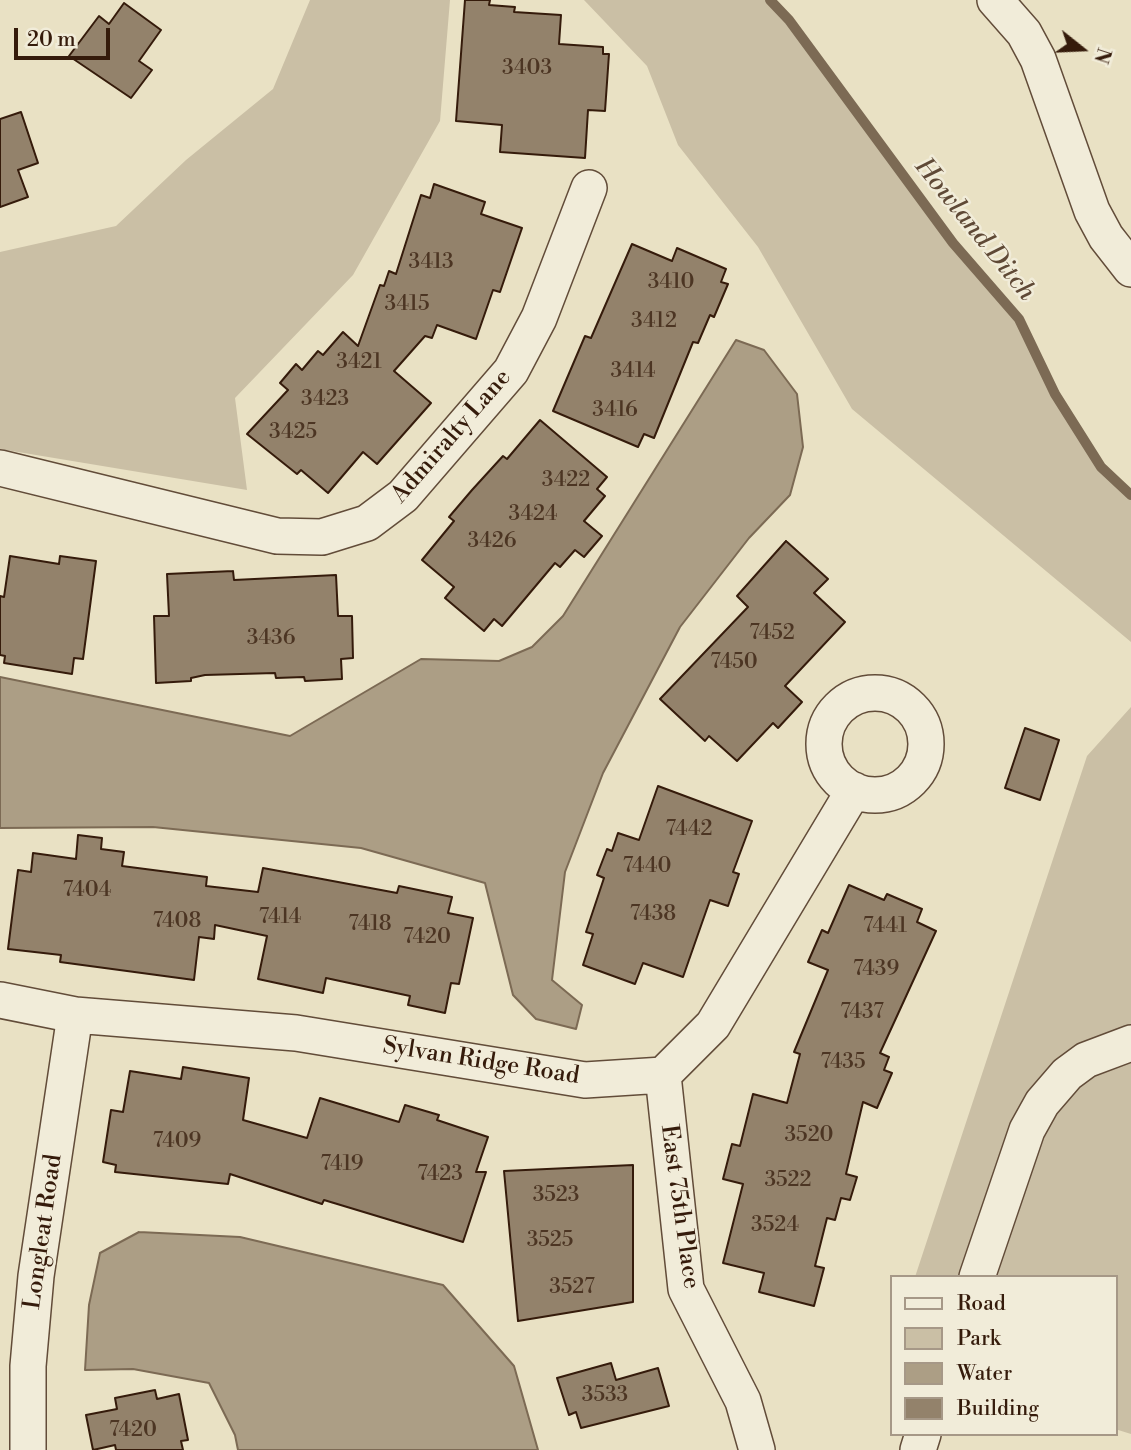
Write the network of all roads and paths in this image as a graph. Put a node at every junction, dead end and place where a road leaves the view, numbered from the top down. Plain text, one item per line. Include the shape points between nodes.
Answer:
1 (995, 0) edge
2 (589, 188) dead end
3 (1131, 269) edge
4 (0, 468) edge
5 (853, 790) dead end
6 (0, 1000) edge
7 (75, 1015) junction
8 (1131, 1043) edge
9 (663, 1075) junction
10 (978, 1275) edge
11 (27, 1450) edge
12 (757, 1450) edge

1 - 3 street via 1024,33 1038,59 1093,211
2 - 4 street, Admiralty Lane via 539,318 511,371 403,496 367,523 321,537 276,536
5 - 9 street via 713,1025
6 - 7 street, Sylvan Ridge Road
7 - 9 street, Sylvan Ridge Road via 296,1032 585,1080
7 - 11 street, Longleat Road via 36,1276
8 - 10 street via 1086,1060 1042,1103 1027,1130
9 - 12 street, East 75th Place via 686,1289 743,1401

